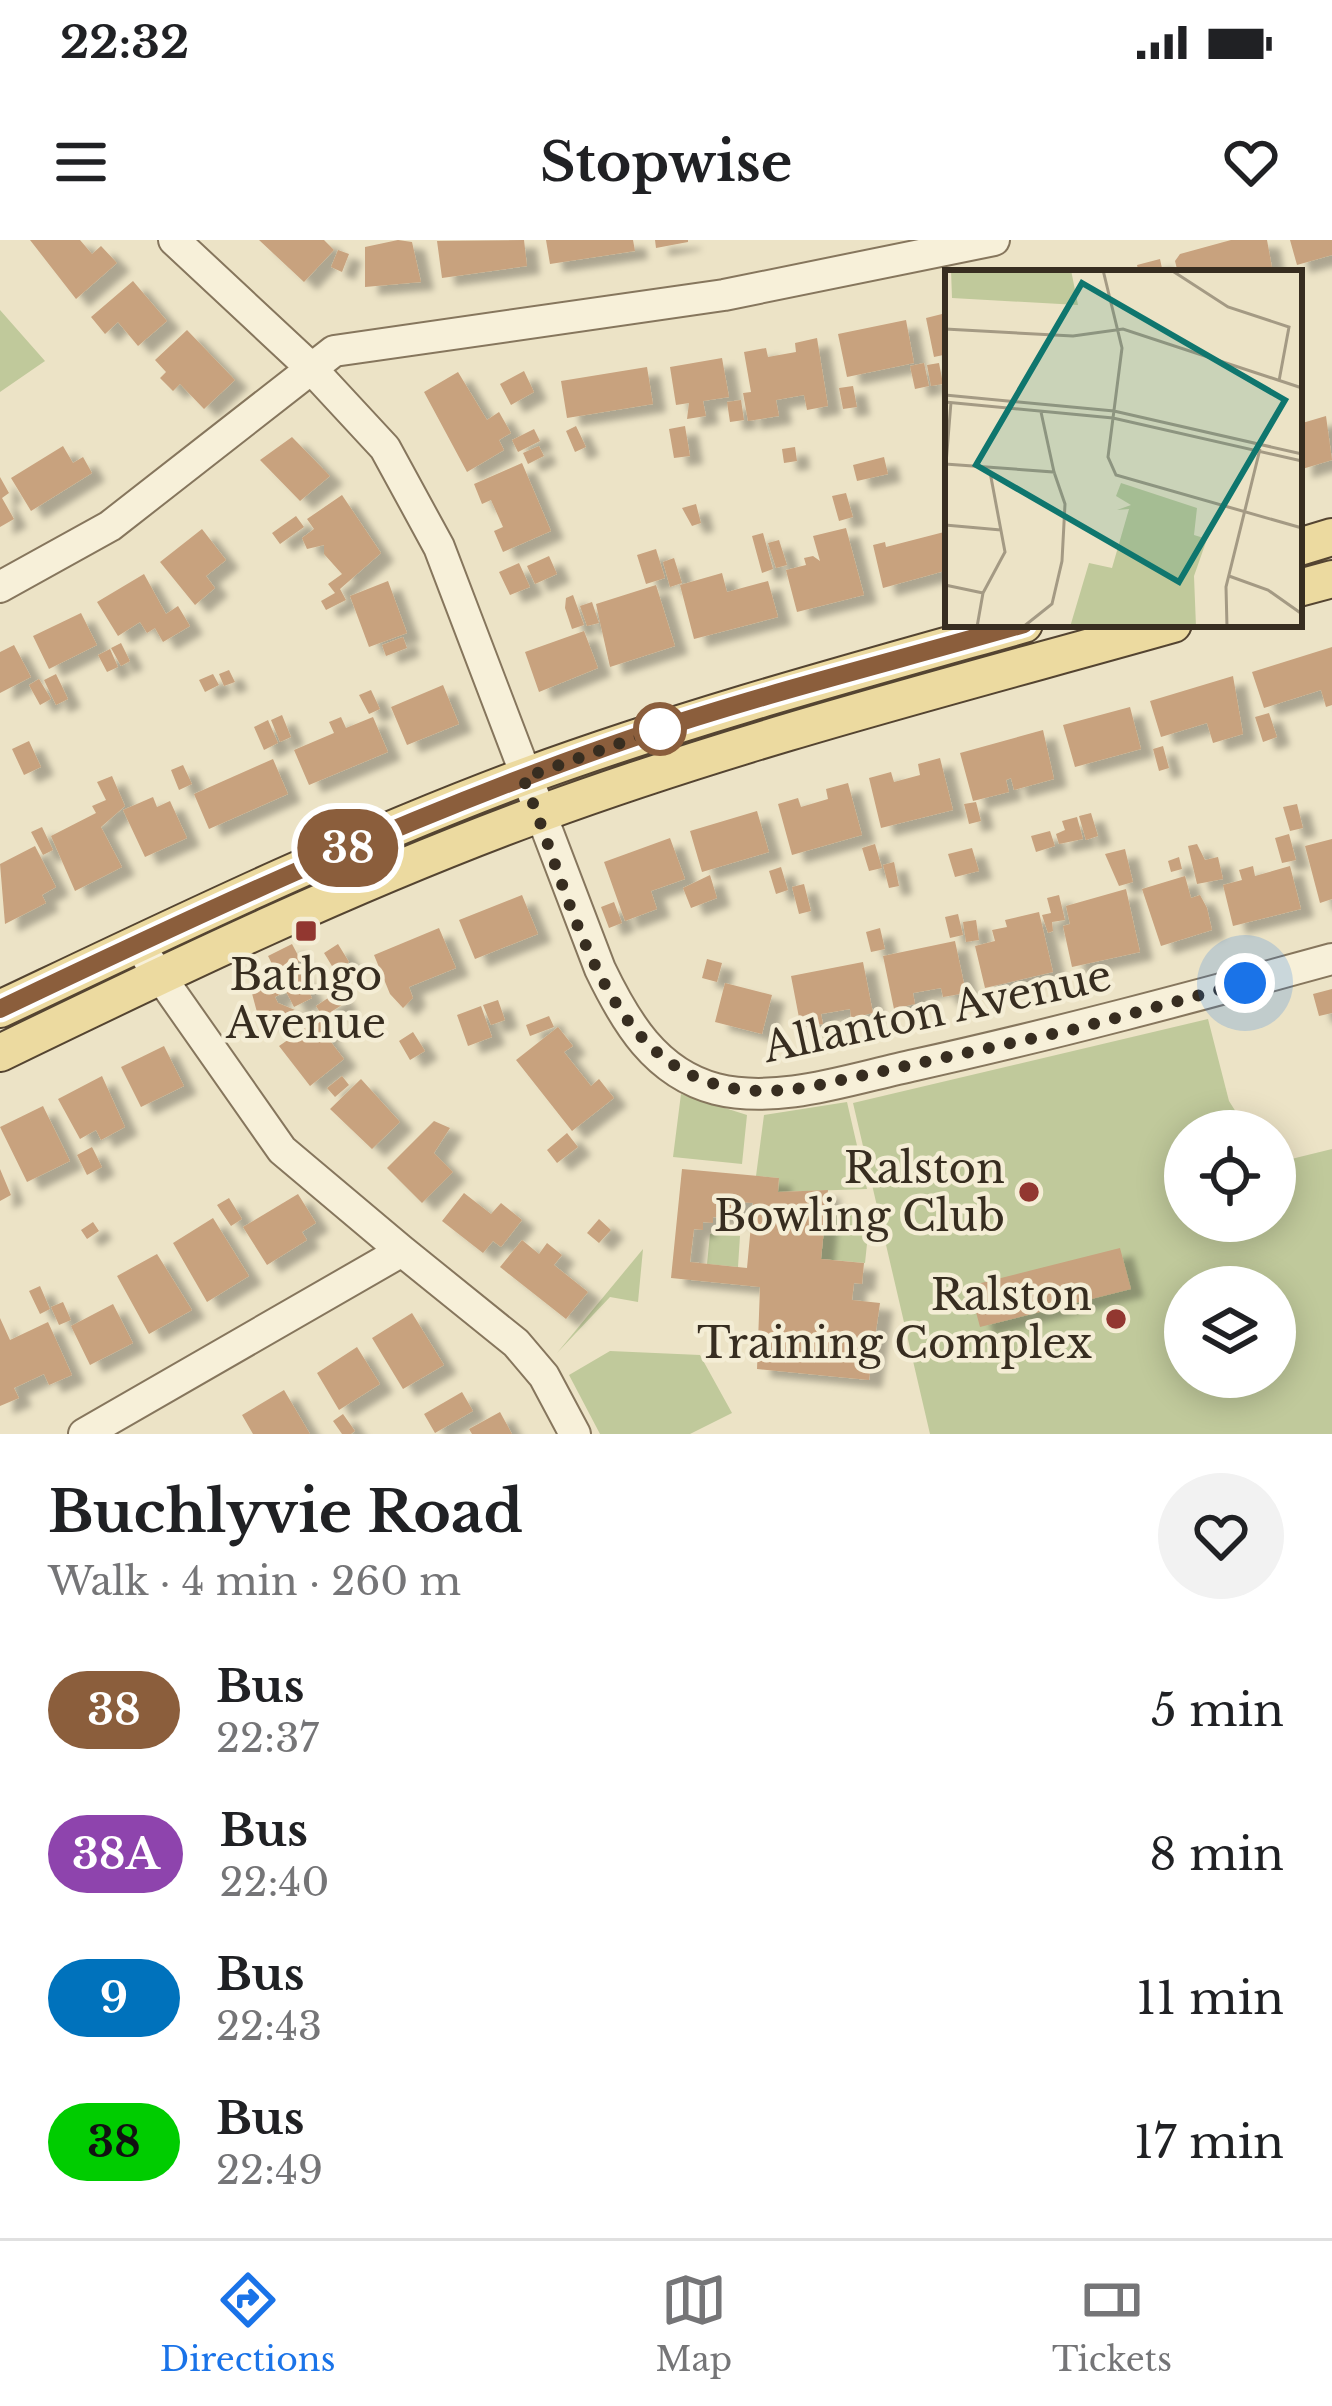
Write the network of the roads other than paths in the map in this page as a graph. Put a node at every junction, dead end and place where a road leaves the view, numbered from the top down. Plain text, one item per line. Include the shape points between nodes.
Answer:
1 (173, 240) edge
2 (994, 240) edge
3 (309, 367) junction
4 (1332, 537) edge
5 (1302, 546) edge
6 (1332, 579) edge
7 (0, 587) edge
8 (1302, 587) edge
9 (1013, 627) edge
10 (1162, 627) edge
11 (523, 778) junction
12 (538, 814) junction
13 (369, 839) junction
14 (382, 877) junction
15 (137, 944) junction
16 (1332, 959) edge
17 (159, 975) junction
18 (0, 1009) edge
19 (0, 1053) edge
20 (402, 1251) junction
21 (89, 1433) edge
22 (575, 1434) edge

1 - 3 street, Allanton Avenue
2 - 3 street via 724,296 334,351
3 - 7 street via 110,526
3 - 11 street, Allanton Avenue via 385,448 420,511
4 - 5 main road
6 - 8 main road
9 - 11 main road via 721,710
10 - 12 main road via 733,748
11 - 12 street, Allanton Avenue
11 - 13 main road
12 - 14 main road
12 - 16 street, Allanton Avenue via 626,1023 680,1073 716,1089 783,1092 845,1080
13 - 14 main road
13 - 15 main road
14 - 17 main road
15 - 17 street
15 - 18 main road
17 - 19 main road
17 - 20 street via 282,1150
20 - 21 street
20 - 22 street via 516,1342

